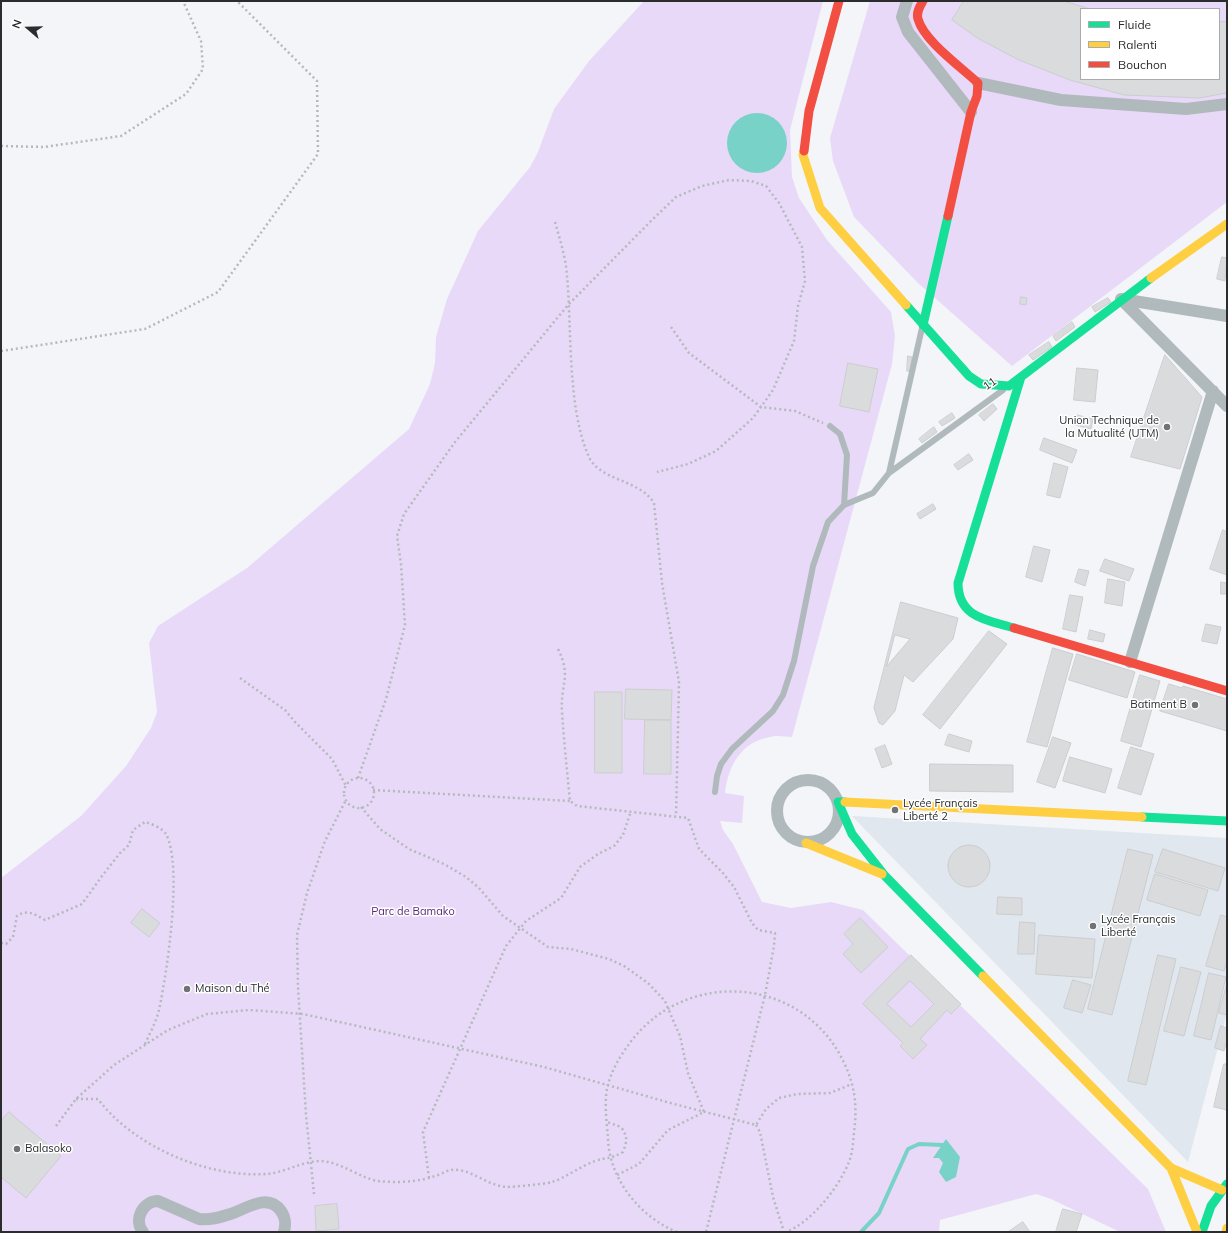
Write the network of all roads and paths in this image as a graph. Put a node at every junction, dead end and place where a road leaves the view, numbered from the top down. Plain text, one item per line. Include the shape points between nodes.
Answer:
1 (184, 1) edge
2 (237, 1) edge
3 (839, 1) edge
4 (907, 1) edge
5 (923, 1) edge
6 (978, 83) junction
7 (1227, 104) edge
8 (971, 112) junction
9 (1, 146) edge
10 (555, 222) dead end
11 (1227, 224) edge
12 (1121, 299) junction
13 (568, 305) junction
14 (1227, 316) edge
15 (923, 325) junction
16 (671, 327) dead end
17 (1, 351) edge
18 (1021, 377) junction
19 (1009, 386) junction
20 (1214, 391) junction
21 (761, 406) junction
22 (1227, 406) edge
23 (830, 426) joint
24 (657, 472) dead end
25 (889, 473) junction
26 (844, 506) junction
27 (558, 648) dead end
28 (1130, 662) junction
29 (240, 678) dead end
30 (1227, 691) edge
31 (358, 778) junction
32 (346, 786) junction
33 (373, 790) junction
34 (715, 792) dead end
35 (346, 800) junction
36 (570, 801) junction
37 (838, 802) junction
38 (361, 807) junction
39 (631, 811) junction
40 (676, 816) junction
41 (1227, 821) edge
42 (806, 843) junction
43 (885, 876) junction
44 (520, 929) junction
45 (1, 943) edge
46 (765, 995) junction
47 (669, 1009) junction
48 (300, 1014) junction
49 (145, 1045) junction
50 (460, 1049) junction
51 (852, 1084) junction
52 (609, 1086) junction
53 (76, 1099) junction
54 (704, 1112) junction
55 (733, 1120) junction
56 (607, 1122) junction
57 (756, 1125) junction
58 (56, 1126) dead end
59 (611, 1159) junction
60 (311, 1163) junction
61 (1171, 1168) junction
62 (617, 1175) junction
63 (428, 1178) junction
64 (1225, 1187) edge
65 (314, 1194) dead end
66 (1227, 1228) edge
67 (143, 1232) edge
68 (284, 1232) edge
69 (677, 1232) edge
70 (706, 1232) edge
71 (785, 1232) edge
72 (1197, 1232) edge
73 (1202, 1232) edge
74 (1226, 1232) edge

1 - 9 path via 201,40 203,70 186,94 121,136 44,147
2 - 17 path via 317,81 318,154 218,292 146,329
3 - 15 main road via 809,111 803,155 820,208
4 - 8 street via 902,17 908,32
5 - 6 main road via 917,17 922,30
6 - 7 street via 1061,100 1186,109
6 - 8 main road via 977,96
8 - 15 main road
10 - 13 path via 567,274
11 - 12 main road, 11
12 - 14 street
12 - 18 main road, 11
12 - 20 street
13 - 21 path via 676,197 702,186 729,180 751,181 766,186 779,204 802,247 805,281 798,306 794,341 773,390
13 - 31 path via 455,442 404,514 396,536 401,564 405,625 386,699
13 - 40 path via 576,413 589,457 598,469 648,494 654,503 662,583 679,682
15 - 19 main road via 969,376 981,384
15 - 25 lane
16 - 21 path via 689,353
18 - 19 main road, 11
18 - 28 main road via 960,577 957,588 960,598 966,609 975,616
19 - 25 lane, 11
20 - 22 street
20 - 28 street
21 - 23 path via 795,411
21 - 24 path via 754,418 716,451 688,464
23 - 26 lane via 840,434 847,455
25 - 26 lane via 873,493
26 - 34 lane via 828,522 822,538 813,566 794,661 783,695 773,711 732,749 721,764
27 - 36 path via 564,662 566,681 561,710
28 - 30 main road
29 - 32 path via 285,710 332,759
31 - 32 path via 349,781
31 - 33 path via 368,781
32 - 35 path
33 - 36 path
33 - 38 path via 370,802
35 - 38 path via 353,807
35 - 48 path via 325,841 307,893 297,935
36 - 39 path via 577,806
37 - 41 main road
37 - 42 street via 836,826 829,835 818,841
37 - 42 street via 831,789 815,780 805,779 796,782 782,793 776,812 782,830 797,841
37 - 43 main road via 852,834
38 - 44 path via 380,829 409,849 466,877 503,916
39 - 40 path
39 - 44 path via 623,835 614,846 580,867 561,898 526,921
40 - 46 path via 688,818 699,849 734,887 752,923 758,930 775,933
42 - 43 main road
43 - 61 main road
44 - 47 path via 548,947 571,949 609,959 624,966 648,983
44 - 50 path via 506,946
45 - 49 path via 6,944 13,937 17,916 22,912 31,913 45,920 82,904 128,845 133,830 145,822 152,824 166,834 172,859 173,920 159,1011
46 - 47 path via 716,992 687,999
46 - 51 path via 787,1003 813,1020 832,1042 847,1067
46 - 55 path
47 - 52 path via 658,1014 638,1032 620,1056
47 - 54 path via 680,1036 688,1073
48 - 49 path via 249,1010 207,1014 168,1030
48 - 50 path
48 - 60 path
49 - 53 path via 114,1065
50 - 52 path via 544,1067
50 - 63 path via 423,1132
51 - 57 path via 830,1093 797,1094 779,1098 766,1109
51 - 71 path via 857,1112 851,1158 842,1178 819,1209
52 - 54 path
52 - 56 path via 606,1096
53 - 58 path
53 - 60 path via 98,1099 108,1113 142,1139 192,1163 231,1172 266,1174
54 - 55 path
54 - 62 path via 668,1130 639,1164
55 - 57 path
55 - 70 path
56 - 59 path via 608,1152
56 - 59 path via 621,1127 627,1141 623,1152
57 - 71 path via 760,1132 773,1197
59 - 62 path
59 - 63 path via 596,1161 552,1182 508,1187 458,1170 449,1170
60 - 63 path via 322,1161 378,1181 406,1182
60 - 65 path
61 - 64 main road
61 - 72 main road
62 - 69 path via 634,1201 662,1226
64 - 73 main road via 1211,1205
66 - 74 main road
67 - 68 street via 139,1216 142,1208 151,1201 158,1201 205,1220 227,1215 256,1203 271,1204 277,1206 285,1218

